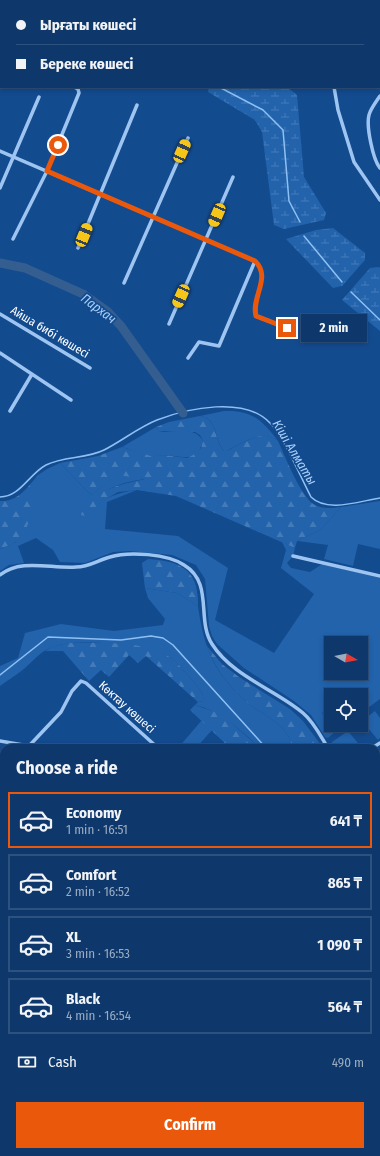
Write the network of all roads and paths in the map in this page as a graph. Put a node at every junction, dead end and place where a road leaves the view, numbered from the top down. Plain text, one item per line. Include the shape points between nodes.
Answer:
1 (76, 88) edge
2 (334, 88) edge
3 (380, 96) edge
4 (39, 97) dead end
5 (137, 105) dead end
6 (188, 138) dead end
7 (0, 151) edge
8 (13, 157) junction
9 (380, 168) edge
10 (47, 171) junction
11 (233, 177) dead end
12 (0, 188) edge
13 (100, 194) junction
14 (380, 200) edge
15 (153, 217) junction
16 (13, 239) dead end
17 (206, 241) junction
18 (78, 248) dead end
19 (255, 261) junction
20 (124, 283) dead end
21 (0, 314) edge
22 (169, 324) dead end
23 (287, 328) dead end
24 (0, 353) edge
25 (188, 358) dead end
26 (90, 368) dead end
27 (32, 374) junction
28 (70, 400) dead end
29 (10, 411) dead end
30 (293, 556) dead end
31 (0, 576) edge
32 (380, 576) edge
33 (0, 741) edge
34 (15, 744) edge
35 (33, 744) edge
36 (153, 744) edge
37 (325, 744) edge

1 - 10 street via 79,93
2 - 14 street via 354,162
3 - 9 street via 370,112 368,121 374,159
4 - 8 street
5 - 13 street
6 - 15 street
7 - 8 street
8 - 10 street
8 - 12 street
10 - 13 street
10 - 16 street
11 - 17 street
13 - 15 street
13 - 18 street
15 - 17 street
15 - 20 street
17 - 19 street
17 - 22 street
19 - 23 street via 262,275 255,305 256,316
19 - 25 street via 219,346 199,342
21 - 26 street, Айша бибі көшесі
24 - 27 street
27 - 28 street
27 - 29 street
30 - 32 street
31 - 37 street via 16,566 90,566 118,555 154,556 175,560 190,568 199,580 202,587 206,630 216,650 240,671 304,714
33 - 34 street
35 - 36 street, Көктау көшесі via 59,715 72,691 82,681

